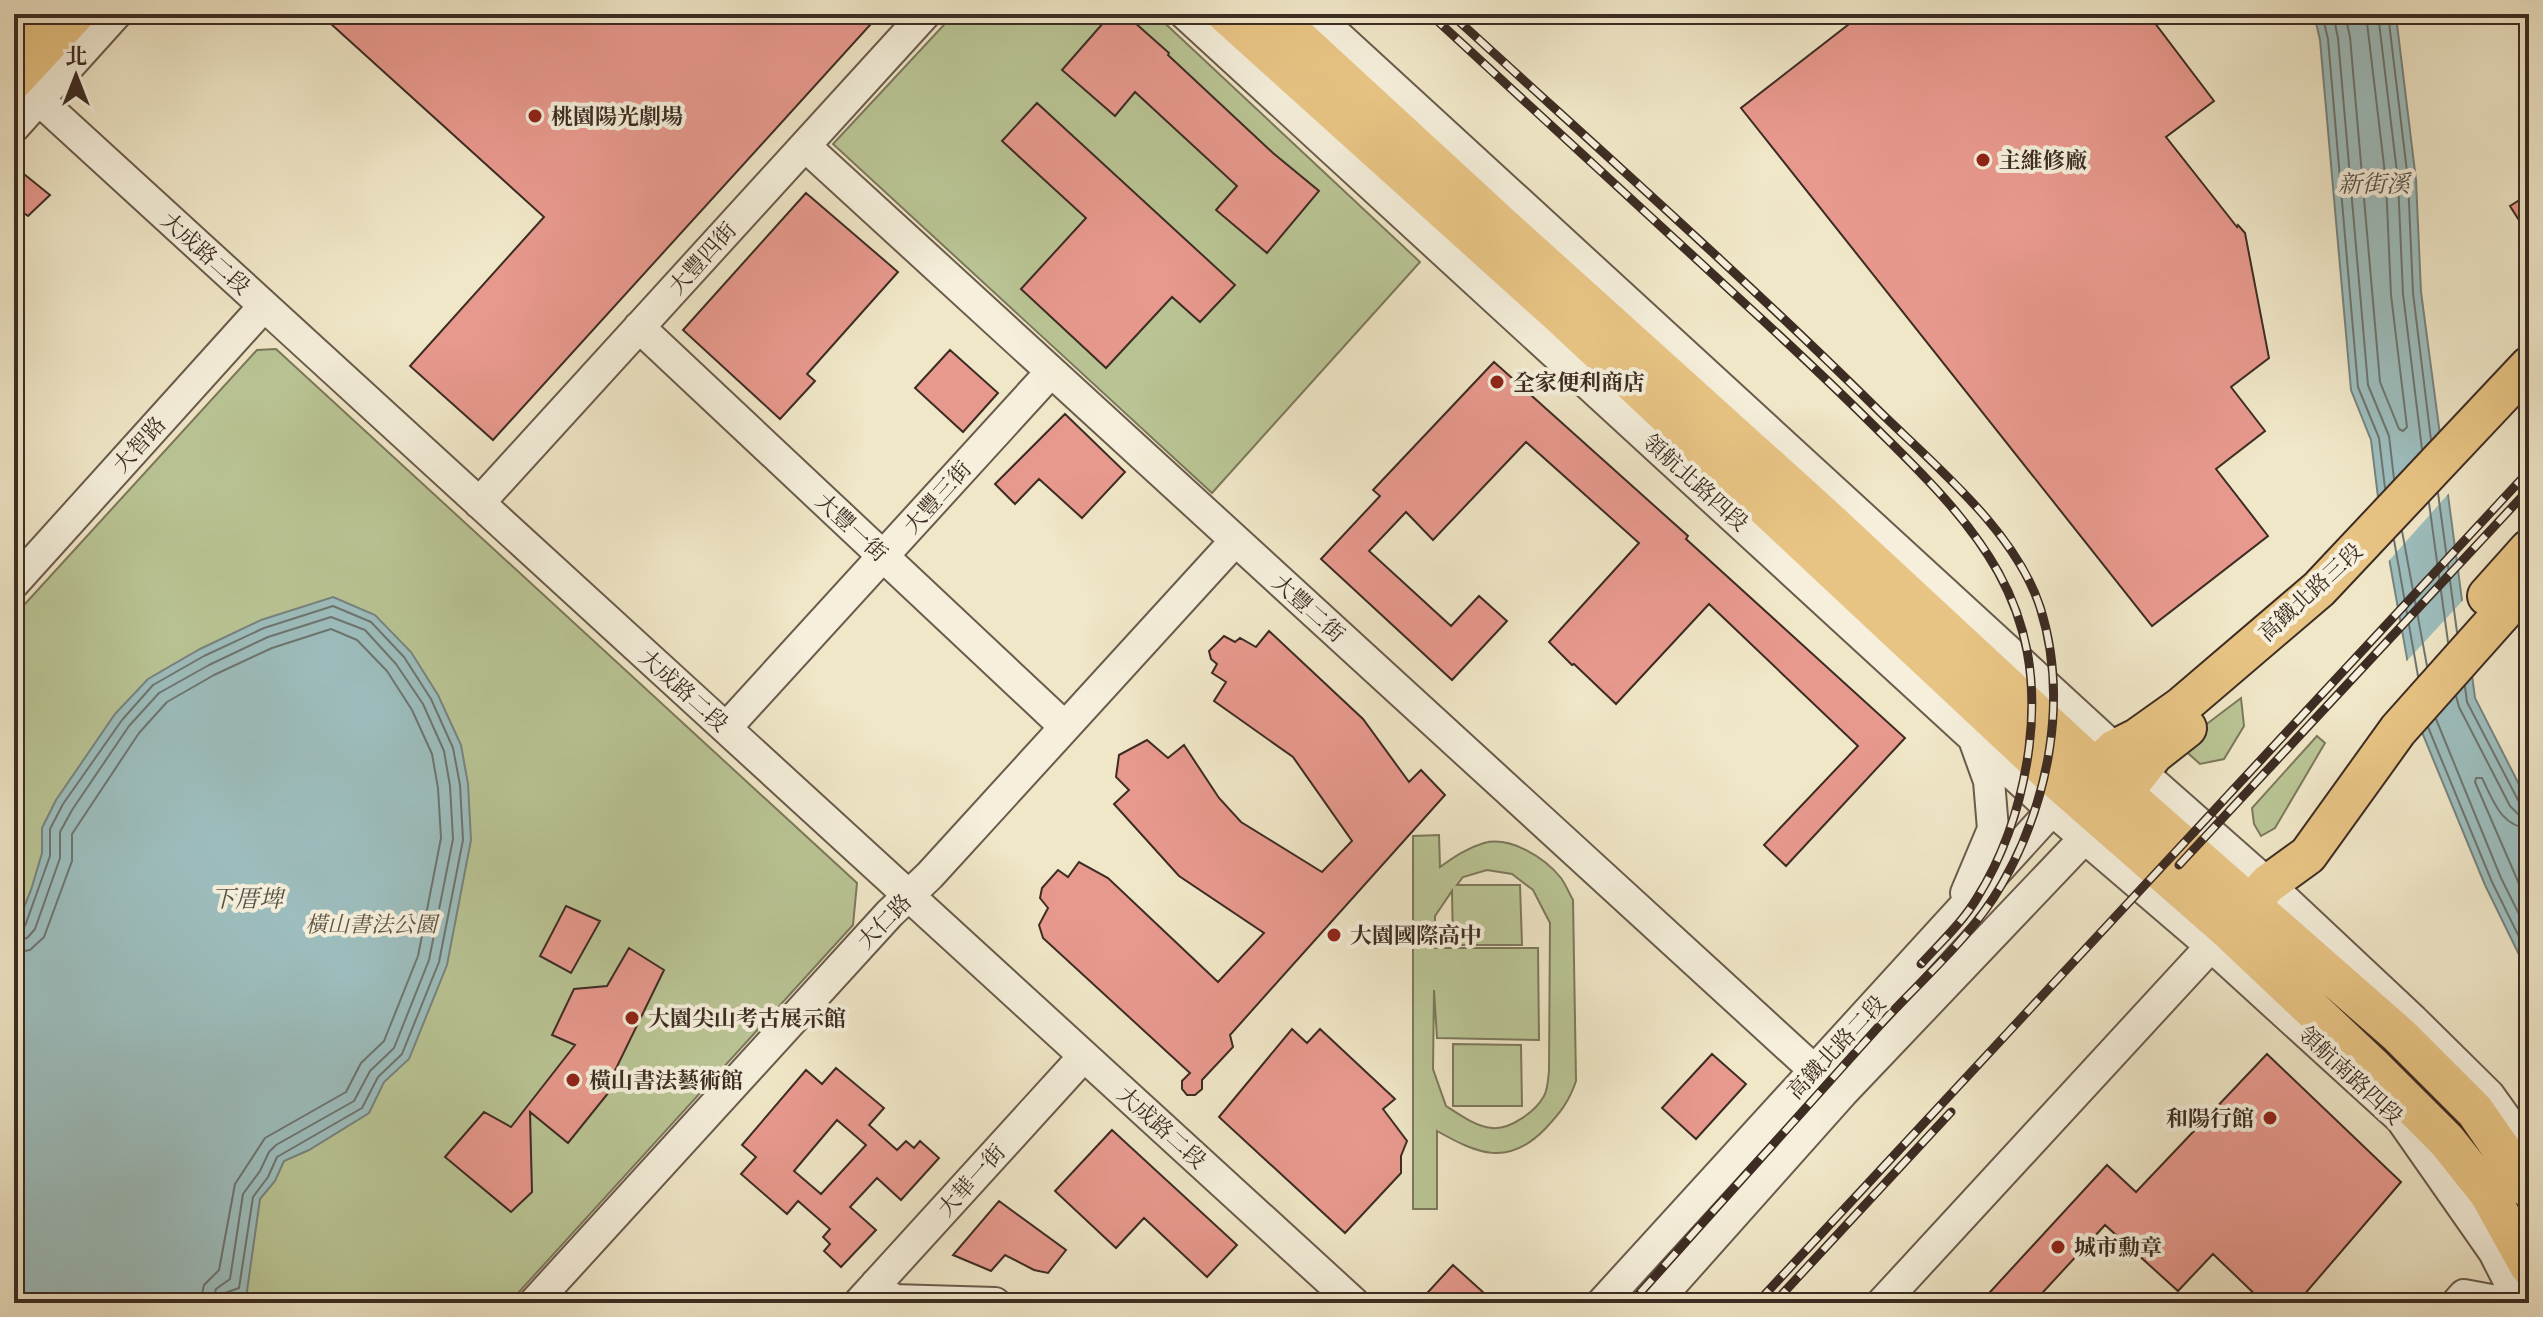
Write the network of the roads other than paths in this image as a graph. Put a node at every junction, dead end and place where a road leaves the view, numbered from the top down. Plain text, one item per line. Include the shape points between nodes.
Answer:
1 (38, 14) edge
2 (75, 14) edge
3 (116, 14) edge
4 (925, 14) edge
5 (1185, 14) edge
6 (1226, 14) edge
7 (1272, 14) edge
8 (1314, 14) edge
9 (14, 41) edge
10 (21, 84) edge
11 (14, 127) edge
12 (805, 146) junction
13 (264, 306) junction
14 (639, 327) junction
15 (2529, 366) edge
16 (1051, 372) junction
17 (2529, 390) edge
18 (2493, 416) junction
19 (479, 503) junction
20 (1235, 541) junction
21 (883, 556) junction
22 (2521, 575) edge
23 (14, 583) edge
24 (1065, 727) junction
25 (726, 728) junction
26 (1974, 736) junction
27 (2098, 793) junction
28 (908, 896) junction
29 (2239, 915) junction
30 (1955, 918) junction
31 (1084, 1056) junction
32 (1814, 1070) junction
33 (2529, 1151) edge
34 (2529, 1189) edge
35 (2529, 1266) edge
36 (867, 1293) edge
37 (534, 1303) edge
38 (995, 1303) edge
39 (1354, 1303) edge
40 (1602, 1303) edge
41 (1655, 1303) edge
42 (1882, 1303) edge
43 (2457, 1303) edge
44 (2507, 1303) edge
45 (2520, 1303) edge

1 - 9 main road
2 - 10 main road
3 - 10 street
4 - 12 street, 大豐四街
5 - 26 street, 領航北路四段
6 - 27 main road, 領航北路四段
7 - 27 main road, 領航北路四段 via 1818,511
8 - 27 street, 領航北路四段
10 - 11 street
10 - 13 street, 大成路二段
12 - 14 street, 大豐四街
12 - 16 street, 大豐二街
13 - 19 street, 大成路二段
13 - 23 street, 大智路
14 - 19 street, 大豐四街
14 - 21 street, 大豐一街
15 - 18 main road, 高鐵北路三段
16 - 20 street, 大豐二街
16 - 21 street, 大豐三街
17 - 18 main road, 高鐵北路三段
18 - 27 main road, 高鐵北路三段 via 2378,542 2137,738
19 - 25 street, 大成路二段
20 - 24 street, 大仁路
20 - 32 street, 大豐二街
21 - 24 street, 大豐一街
21 - 25 street, 大豐三街
22 - 29 main road via 2294,831
24 - 28 street, 大仁路
25 - 28 street, 大成路二段
26 - 27 street, 領航北路四段
26 - 30 street via 1989,781 1993,829
27 - 29 main road, 領航北路四段
27 - 29 street, 領航北路四段
27 - 30 street, 高鐵北路二段
27 - 41 street, 高鐵北路二段
28 - 31 street, 大成路二段
28 - 37 street, 大仁路
29 - 33 street via 2413,1020 2489,1095
29 - 34 main road via 2399,1035 2475,1111
29 - 35 main road, 領航南路四段 via 2371,1065 2447,1141 2489,1194
29 - 42 street
29 - 45 street, 領航南路四段 via 2401,1119 2494,1252
30 - 32 street, 高鐵北路二段
31 - 36 street, 大華一街
31 - 39 street, 大成路二段
32 - 40 street, 高鐵北路二段
36 - 38 street via 893,1300
43 - 44 street via 2464,1295

